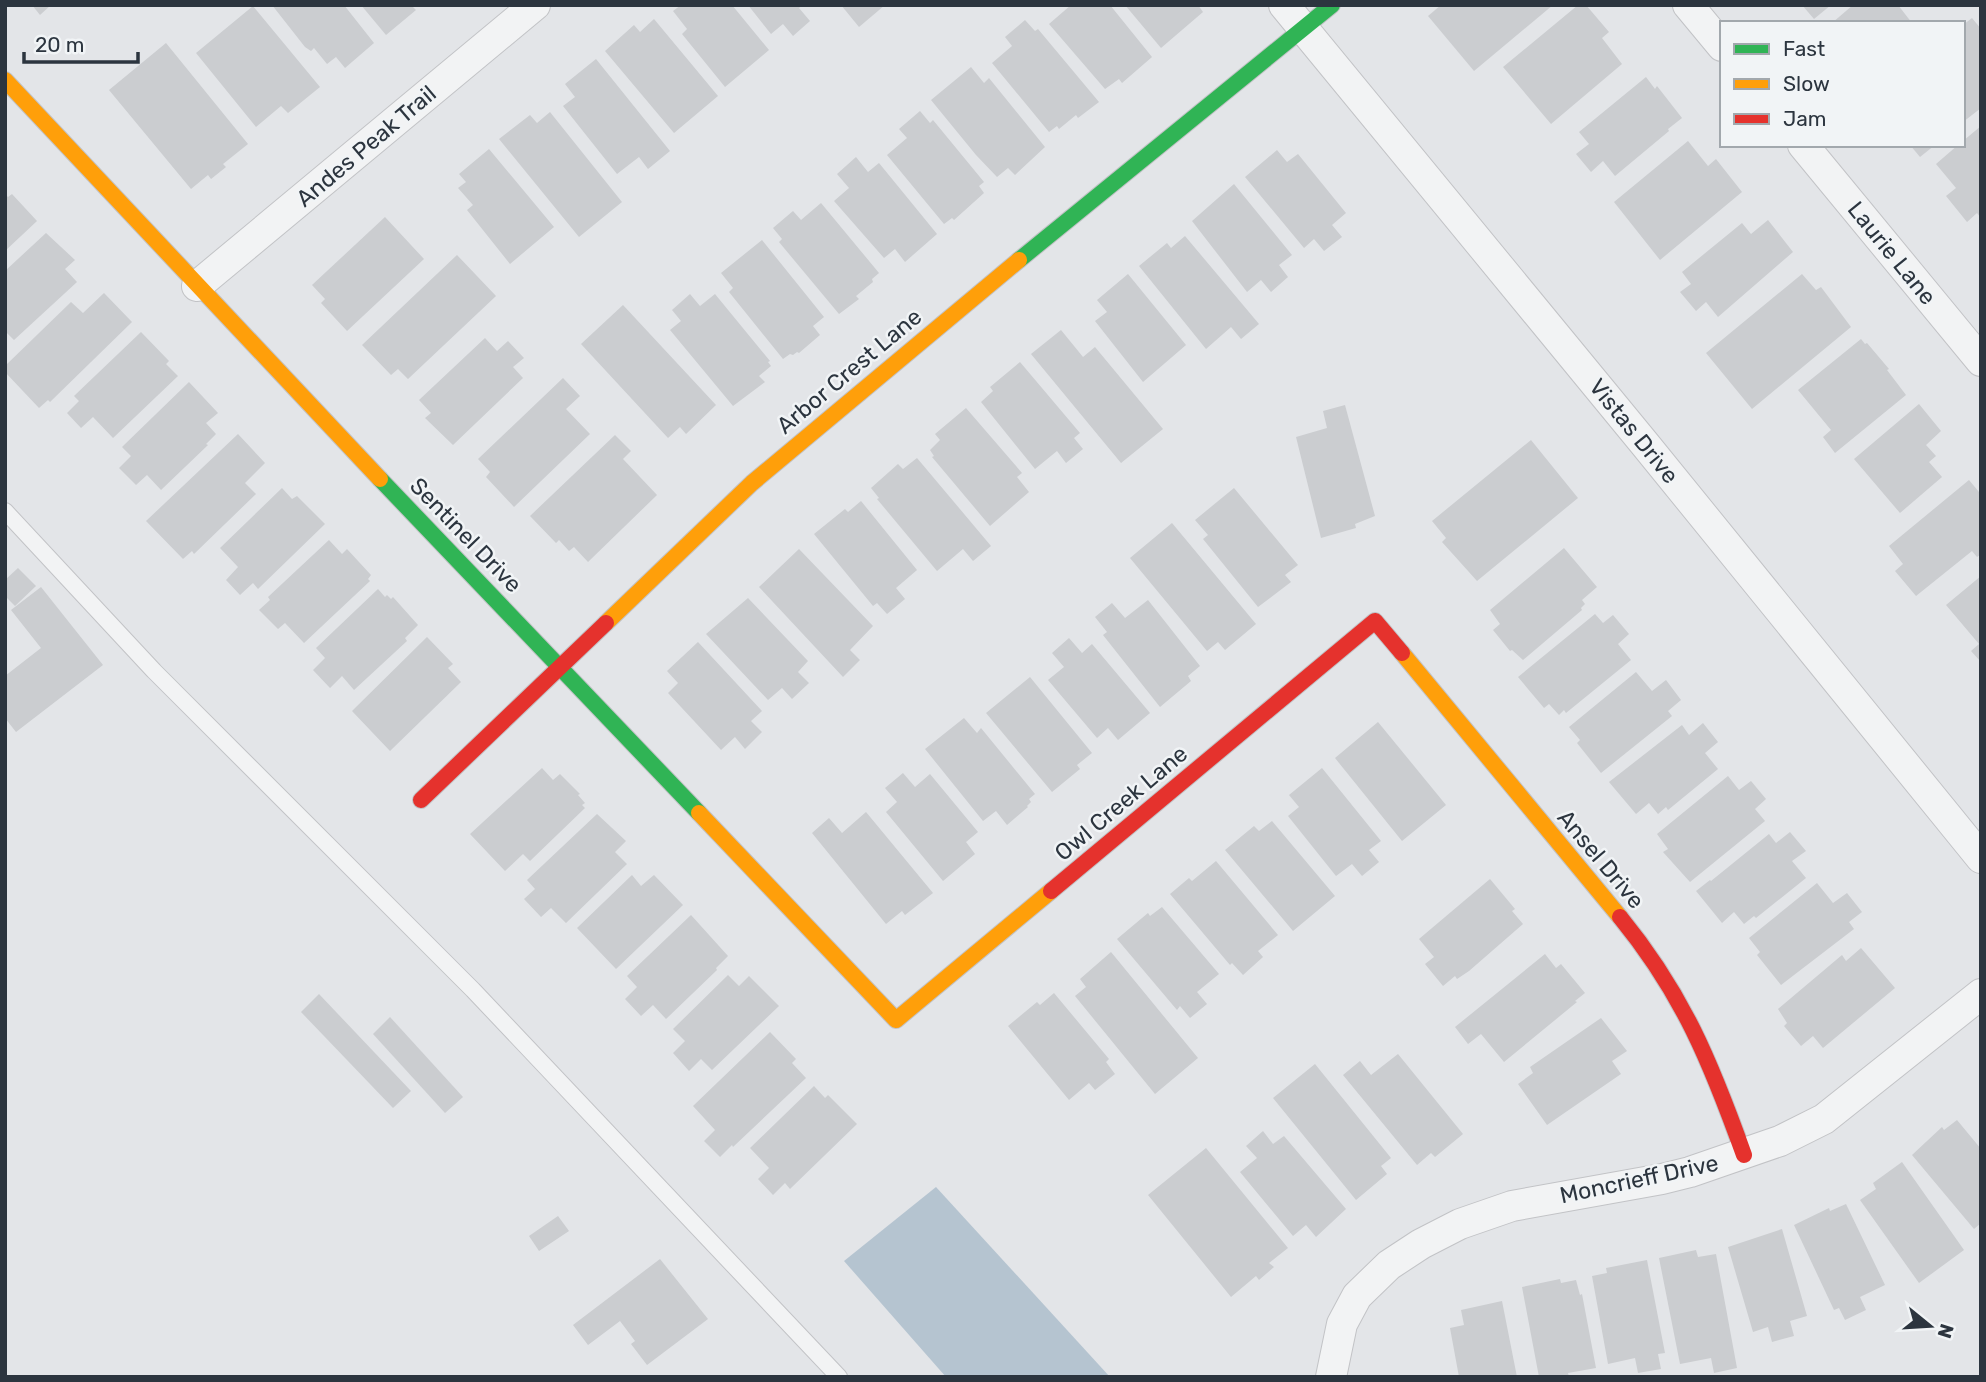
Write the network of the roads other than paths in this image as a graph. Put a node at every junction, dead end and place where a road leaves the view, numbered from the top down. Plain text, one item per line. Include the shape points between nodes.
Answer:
1 (535, 5) edge
2 (1284, 5) edge
3 (1332, 5) edge
4 (1688, 5) edge
5 (1303, 29) junction
6 (1720, 44) edge
7 (5, 80) edge
8 (1805, 147) edge
9 (197, 286) junction
10 (1981, 361) edge
11 (5, 511) edge
12 (1375, 621) joint
13 (559, 665) junction
14 (421, 800) dead end
15 (1981, 858) edge
16 (1981, 994) edge
17 (896, 1020) joint
18 (1744, 1155) junction
19 (839, 1377) edge
20 (1331, 1377) edge

1 - 9 street, Andes Peak Trail
2 - 5 street, Vistas Drive
3 - 5 street, Arbor Crest Lane
4 - 6 street
5 - 13 street, Arbor Crest Lane via 804,438
5 - 15 street, Vistas Drive
7 - 9 street, Sentinel Drive
8 - 10 street, Laurie Lane
9 - 13 street, Sentinel Drive
11 - 19 lane via 154,671 473,990
12 - 17 street, Owl Creek Lane
12 - 18 street, Ansel Drive via 1669,980 1712,1067
13 - 14 street, Arbor Crest Lane
13 - 17 street, Sentinel Drive
16 - 18 street, Moncrieff Drive via 1824,1119
18 - 20 street, Moncrieff Drive via 1662,1179 1512,1206 1421,1244 1389,1265 1357,1296 1342,1324

